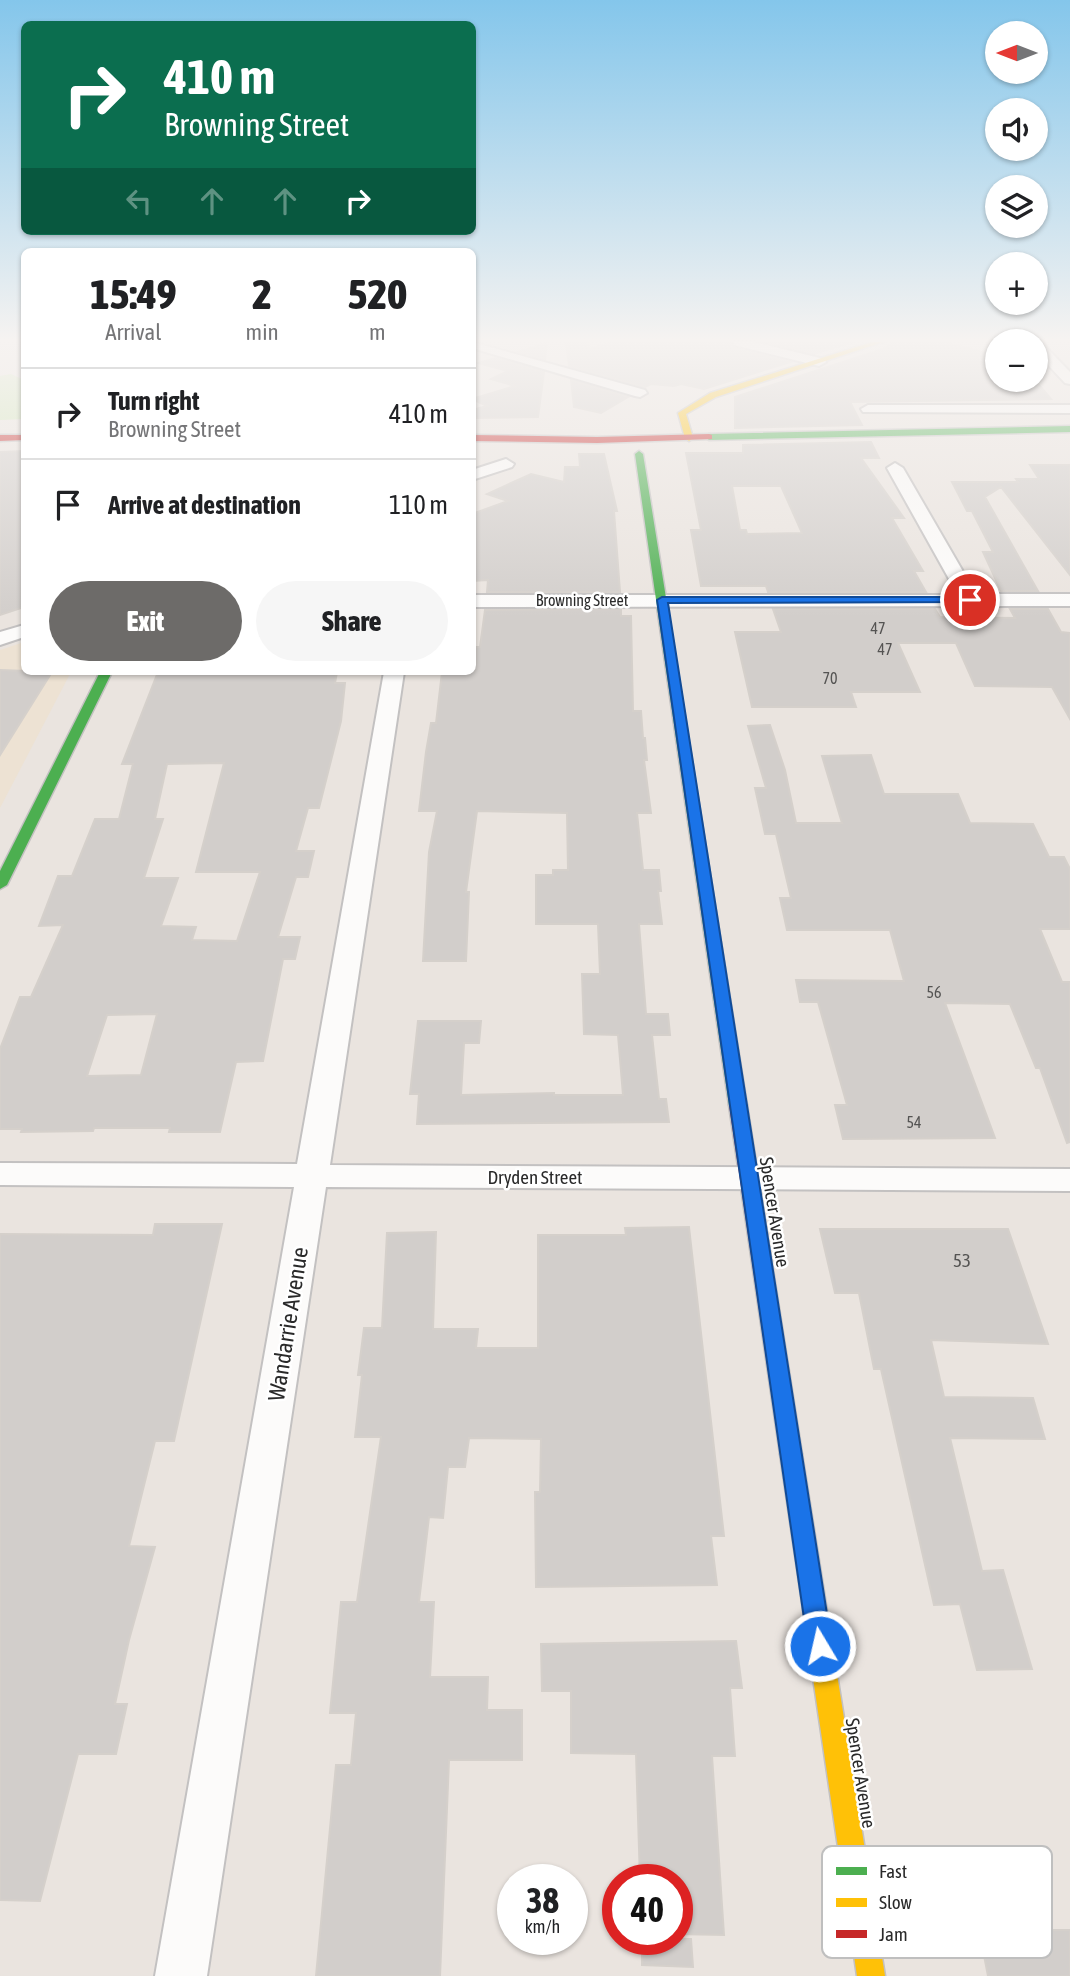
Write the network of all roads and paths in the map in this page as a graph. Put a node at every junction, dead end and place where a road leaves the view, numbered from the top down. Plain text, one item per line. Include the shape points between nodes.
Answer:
1 (642, 434) edge
2 (0, 438) edge
3 (21, 438) edge
4 (476, 438) edge
5 (639, 454) dead end
6 (506, 464) dead end
7 (895, 468) dead end
8 (476, 474) edge
9 (662, 600) junction
10 (970, 600) junction
11 (1070, 600) edge
12 (476, 601) edge
13 (21, 625) edge
14 (0, 632) edge
15 (21, 632) edge
16 (0, 639) edge
17 (103, 675) edge
18 (394, 675) edge
19 (0, 885) edge
20 (0, 1174) edge
21 (312, 1175) junction
22 (748, 1179) junction
23 (1070, 1180) edge
24 (851, 1846) edge
25 (868, 1958) edge
26 (181, 1976) edge
27 (871, 1976) edge

1 - 4 street
2 - 3 street
5 - 9 street, Spencer Avenue
6 - 8 street
7 - 10 street
9 - 10 street, Browning Street
9 - 12 street, Browning Street
9 - 22 street, Spencer Avenue
10 - 11 street, Browning Street
13 - 14 street
15 - 16 street
17 - 19 street
18 - 21 street, Wandarrie Avenue
20 - 21 street, Dryden Street
21 - 22 street, Dryden Street
21 - 26 street, Wandarrie Avenue
22 - 23 street, Dryden Street
22 - 24 street, Spencer Avenue
25 - 27 street, Spencer Avenue

